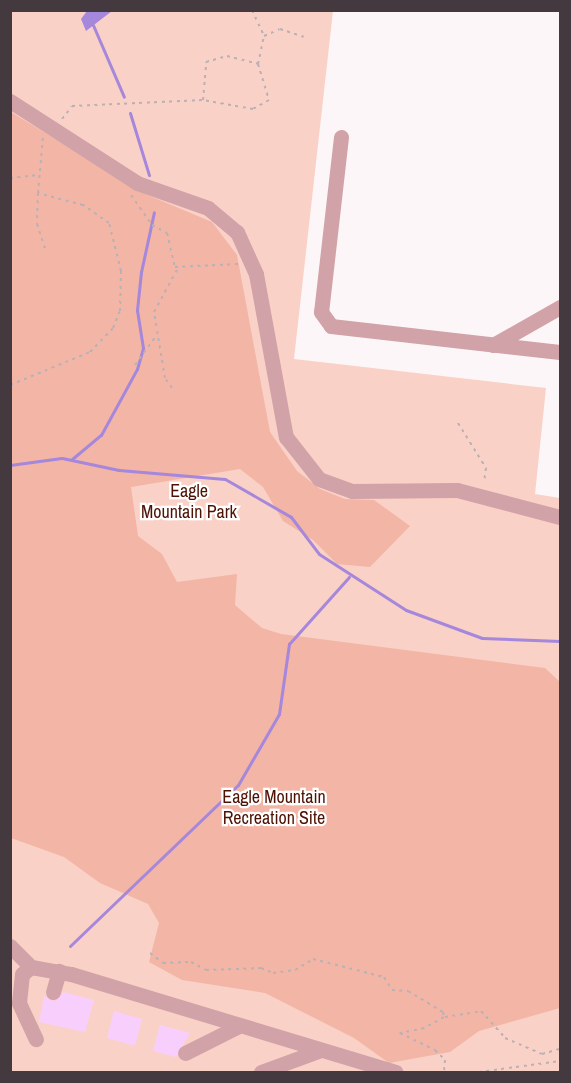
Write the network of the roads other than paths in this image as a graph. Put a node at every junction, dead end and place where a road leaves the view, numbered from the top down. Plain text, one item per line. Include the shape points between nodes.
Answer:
1 (10, 101) edge
2 (341, 137) dead end
3 (561, 307) edge
4 (493, 345) junction
5 (561, 352) edge
6 (561, 517) edge
7 (10, 946) edge
8 (31, 967) junction
9 (59, 971) junction
10 (53, 992) dead end
11 (239, 1026) junction
12 (36, 1039) dead end
13 (318, 1051) junction
14 (185, 1053) dead end
15 (261, 1072) edge
16 (396, 1072) edge

1 - 6 lane via 148,189 217,213 237,232 252,260 281,423 302,463 319,479 352,491 442,488
2 - 4 lane via 321,312 331,326
3 - 4 lane
4 - 5 lane
7 - 8 lane
8 - 9 lane
8 - 12 lane via 22,974 19,1003
9 - 10 lane
9 - 11 lane
11 - 13 lane
11 - 14 lane
13 - 15 lane
13 - 16 lane

